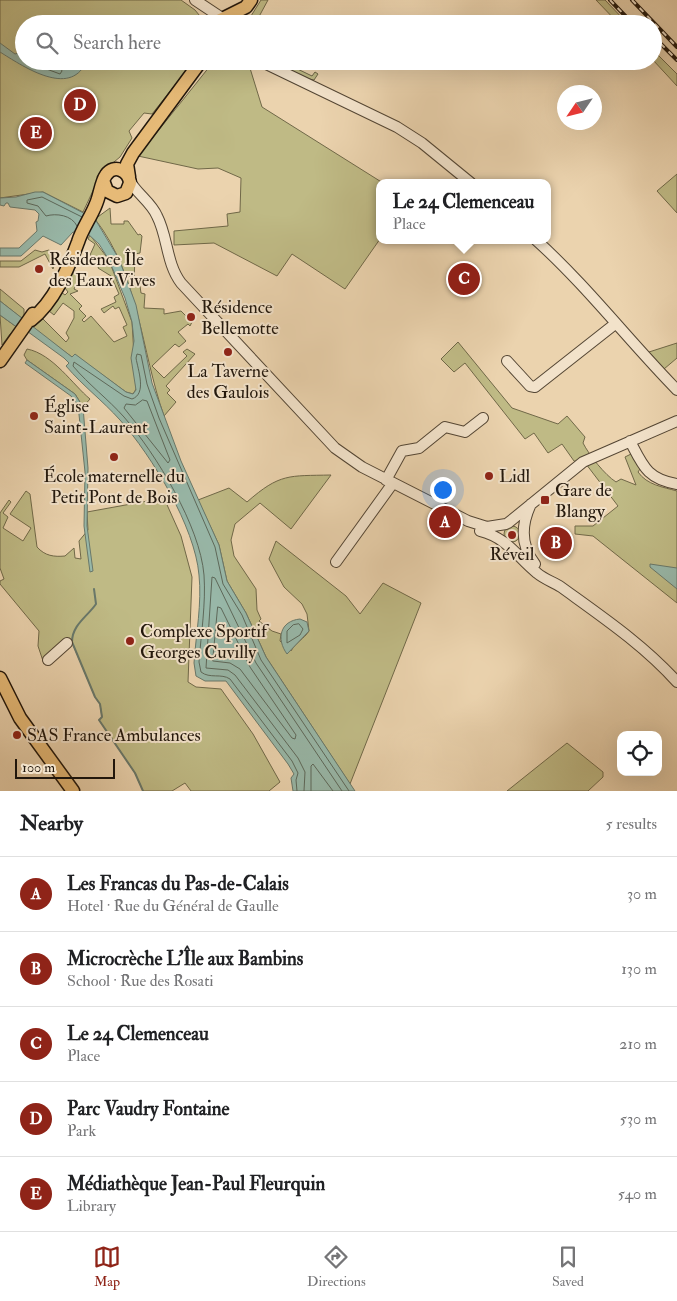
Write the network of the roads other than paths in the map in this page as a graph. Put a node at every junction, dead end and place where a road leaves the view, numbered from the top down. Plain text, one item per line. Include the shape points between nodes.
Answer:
1 (198, 2) edge
2 (248, 4) edge
3 (204, 15) edge
4 (214, 15) edge
5 (229, 15) edge
6 (196, 70) edge
7 (279, 70) edge
8 (147, 132) junction
9 (111, 171) junction
10 (130, 179) junction
11 (466, 179) edge
12 (104, 183) junction
13 (119, 196) junction
14 (149, 204) junction
15 (92, 214) junction
16 (540, 244) edge
17 (615, 324) junction
18 (18, 339) junction
19 (0, 361) edge
20 (507, 361) dead end
21 (0, 368) edge
22 (677, 390) edge
23 (484, 418) dead end
24 (677, 421) edge
25 (630, 441) junction
26 (390, 482) junction
27 (677, 484) edge
28 (531, 504) junction
29 (449, 513) junction
30 (507, 524) junction
31 (524, 533) junction
32 (506, 544) junction
33 (336, 562) dead end
34 (67, 643) dead end
35 (48, 660) dead end
36 (677, 672) edge
37 (1, 681) edge
38 (677, 682) edge
39 (74, 791) edge

1 - 3 street
1 - 4 street
2 - 5 main road
6 - 8 main road
7 - 11 street via 397,127
8 - 9 main road
8 - 10 main road via 128,163
9 - 10 main road via 120,170
9 - 12 main road via 105,176
10 - 13 main road via 128,190
10 - 14 street
12 - 13 main road via 107,192
12 - 15 main road
13 - 14 street via 138,198
13 - 15 main road
14 - 26 street via 160,221 172,268 186,290 330,444
15 - 18 main road via 54,291
16 - 17 street via 567,268
17 - 20 street via 535,387 530,386
17 - 22 street
18 - 19 main road
18 - 21 main road
23 - 26 street via 465,432 445,427 419,448 402,451
24 - 25 street
25 - 27 street via 646,471 658,479
25 - 28 street via 586,460
26 - 29 street
26 - 33 street
28 - 30 street
28 - 31 street via 524,519
29 - 30 street via 484,527
29 - 32 street
30 - 31 street via 517,524
30 - 32 street via 500,533
31 - 32 street via 519,545
31 - 36 street via 529,554 538,568 560,579
32 - 38 street via 540,575 655,659
34 - 35 street
37 - 39 main road via 20,718

